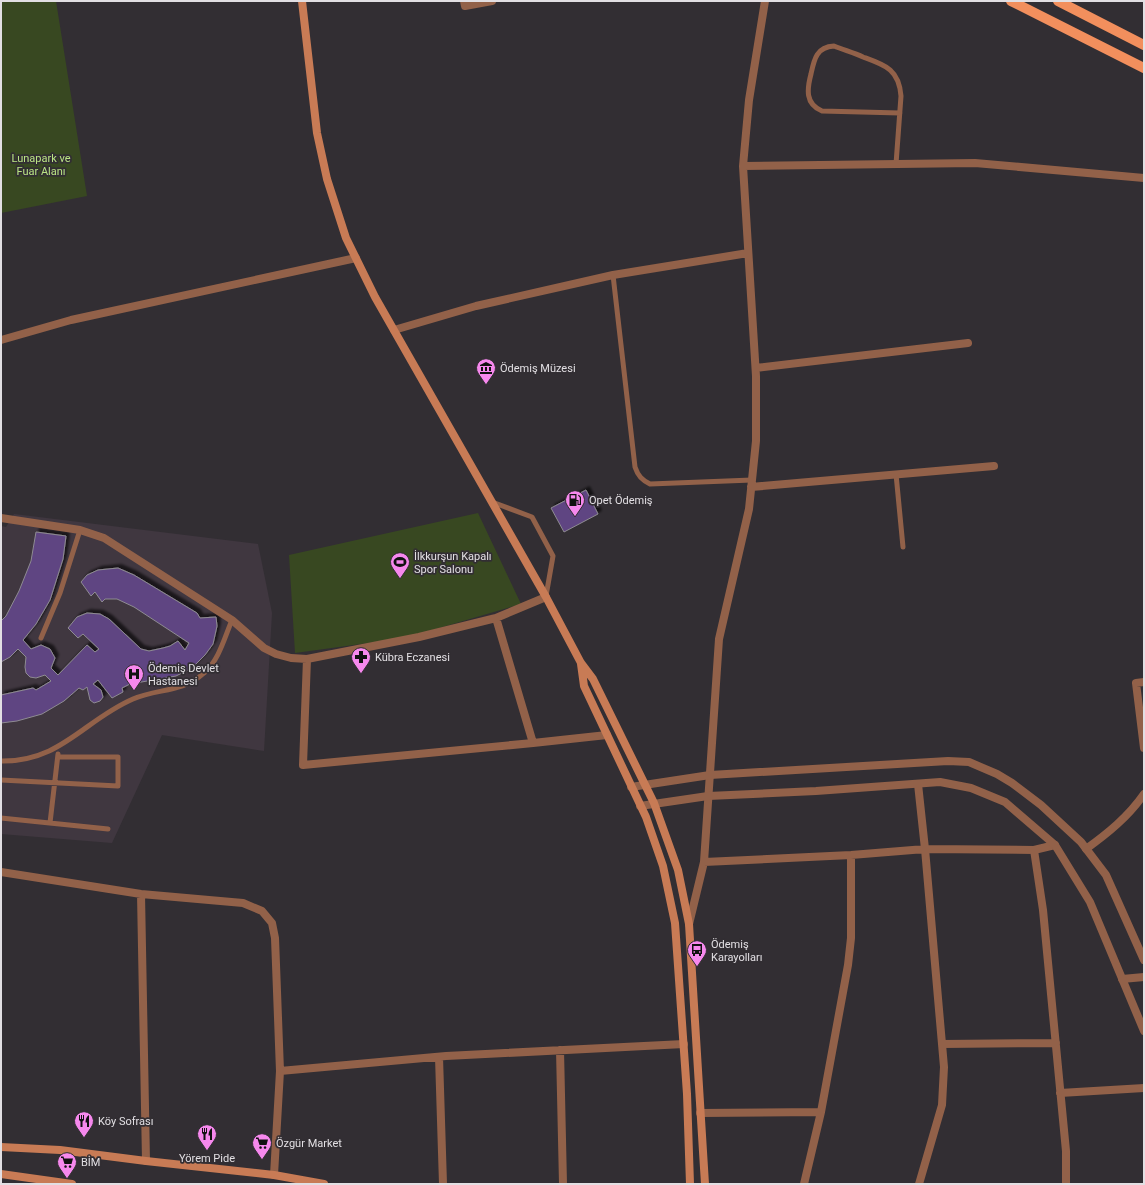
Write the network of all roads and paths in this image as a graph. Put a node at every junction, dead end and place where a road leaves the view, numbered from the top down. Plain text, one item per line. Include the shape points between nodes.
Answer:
1 (302, 1) edge
2 (464, 1) edge
3 (492, 1) edge
4 (765, 1) edge
5 (1011, 1) edge
6 (1058, 1) edge
7 (1144, 45) edge
8 (1144, 68) edge
9 (900, 113) junction
10 (896, 164) junction
11 (743, 166) junction
12 (1144, 178) edge
13 (748, 252) junction
14 (356, 258) junction
15 (613, 275) junction
16 (394, 330) junction
17 (1, 340) edge
18 (968, 343) dead end
19 (756, 368) junction
20 (994, 466) dead end
21 (896, 474) junction
22 (752, 483) junction
23 (491, 502) junction
24 (1, 518) edge
25 (80, 530) junction
26 (903, 547) dead end
27 (546, 597) junction
28 (496, 618) junction
29 (232, 620) junction
30 (41, 638) dead end
31 (307, 659) junction
32 (581, 663) junction
33 (1144, 682) edge
34 (607, 736) junction
35 (533, 743) junction
36 (57, 748) junction
37 (1144, 748) edge
38 (58, 757) junction
39 (1, 761) edge
40 (710, 775) junction
41 (1, 780) edge
42 (55, 782) junction
43 (918, 784) junction
44 (645, 785) junction
45 (631, 787) junction
46 (1144, 794) edge
47 (708, 796) junction
48 (654, 804) junction
49 (640, 806) junction
50 (1, 818) edge
51 (50, 823) junction
52 (108, 829) dead end
53 (1055, 845) junction
54 (925, 849) junction
55 (1086, 849) junction
56 (1034, 850) junction
57 (851, 855) junction
58 (704, 862) junction
59 (1, 872) edge
60 (141, 894) junction
61 (689, 924) junction
62 (1144, 960) edge
63 (1144, 977) edge
64 (1122, 979) junction
65 (1144, 1031) edge
66 (1056, 1043) junction
67 (684, 1044) junction
68 (942, 1044) junction
69 (560, 1050) junction
70 (439, 1057) junction
71 (280, 1071) junction
72 (1144, 1088) edge
73 (1060, 1092) junction
74 (821, 1112) junction
75 (700, 1113) junction
76 (1, 1147) edge
77 (146, 1161) junction
78 (1, 1174) edge
79 (274, 1176) junction
80 (55, 1183) edge
81 (72, 1184) edge
82 (324, 1184) edge
83 (444, 1184) edge
84 (563, 1184) edge
85 (690, 1184) edge
86 (704, 1184) edge
87 (804, 1184) edge
88 (919, 1184) edge
89 (1066, 1184) edge

1 - 14 main road via 317,133 327,179 346,238
2 - 3 street via 465,6
4 - 11 street via 749,100
5 - 8 main road
6 - 7 main road
9 - 9 lane via 900,85 884,64 834,46 818,52 807,87 809,99 815,107 822,111
9 - 10 lane
10 - 11 street
10 - 12 street via 975,163
11 - 13 street
13 - 15 street
13 - 19 street
14 - 16 main road
14 - 17 street via 71,320
15 - 16 street via 476,306
15 - 22 lane via 637,473 650,484
16 - 23 main road
18 - 19 street
19 - 22 street via 756,441
20 - 21 street
21 - 22 street
21 - 26 lane
22 - 40 street via 749,509 719,639
23 - 27 main road
23 - 27 lane via 532,516 553,556
24 - 25 street
25 - 29 street via 114,544
25 - 30 lane via 60,593
27 - 28 street
27 - 32 main road
28 - 31 street via 419,637
28 - 35 street
29 - 31 street via 264,648 291,658
29 - 36 lane via 216,659 195,680 179,688 143,695 124,703
31 - 35 street via 303,765
32 - 34 main road via 584,686
32 - 44 main road via 593,679
33 - 37 street via 1136,683
34 - 35 street
34 - 45 main road
36 - 38 lane
36 - 39 lane via 29,758
38 - 42 lane
38 - 42 lane via 118,757 118,786
40 - 44 street
40 - 47 street
40 - 55 street via 940,761 969,762 997,774 1018,787 1041,805
41 - 42 lane
42 - 51 lane
43 - 47 street
43 - 53 street via 940,782 971,788 1005,802
43 - 54 street
44 - 45 street
44 - 48 main road
45 - 49 main road
46 - 55 street via 1122,821
47 - 48 street
47 - 58 street
48 - 49 street
48 - 61 main road via 678,870
49 - 67 main road via 663,866 676,923
50 - 51 lane
51 - 52 lane
53 - 56 street
53 - 64 street via 1090,902
54 - 56 street
54 - 57 street
54 - 68 street
55 - 62 street via 1106,875
56 - 66 street via 1043,910
57 - 58 street
57 - 74 street via 851,938 848,965
58 - 61 street
59 - 60 street
60 - 71 street via 243,903 262,911 272,923 275,938
60 - 77 street
61 - 75 main road
63 - 64 street
64 - 65 street
66 - 68 street
66 - 73 street
67 - 69 street
67 - 85 main road
68 - 88 street via 942,1106
69 - 70 street
69 - 84 street
70 - 71 street
70 - 83 street
71 - 79 street
72 - 73 street
73 - 89 street via 1066,1151
74 - 75 street
74 - 87 street
75 - 86 main road
76 - 77 main road via 60,1150
77 - 79 main road
78 - 80 main road
79 - 82 main road
80 - 81 main road

